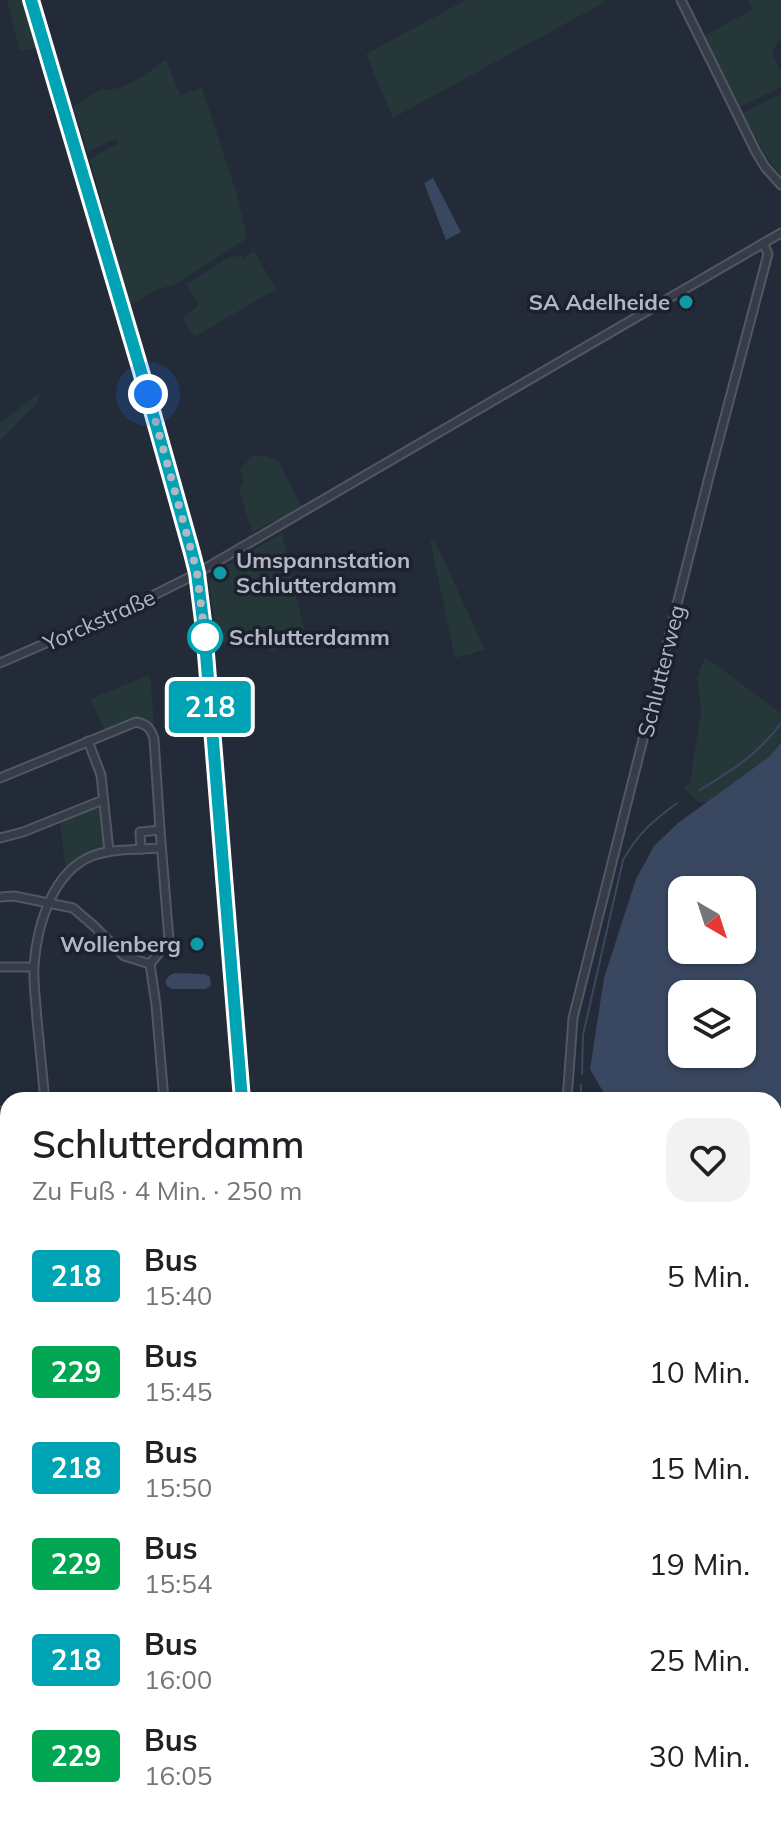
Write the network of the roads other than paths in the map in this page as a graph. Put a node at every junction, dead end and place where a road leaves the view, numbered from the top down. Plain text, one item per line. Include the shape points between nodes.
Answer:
1 (31, 0) edge
2 (681, 0) edge
3 (781, 185) edge
4 (781, 233) edge
5 (764, 244) junction
6 (197, 573) junction
7 (0, 663) edge
8 (88, 741) junction
9 (0, 778) edge
10 (103, 800) junction
11 (160, 830) junction
12 (0, 838) edge
13 (161, 848) junction
14 (141, 849) junction
15 (109, 851) junction
16 (0, 897) edge
17 (49, 903) junction
18 (150, 964) junction
19 (0, 967) edge
20 (34, 967) junction
21 (44, 1092) edge
22 (163, 1092) edge
23 (241, 1092) edge
24 (568, 1092) edge

1 - 6 main road
2 - 3 street via 756,152
4 - 5 street
5 - 6 street
5 - 24 street, Schlutterweg via 768,254 573,1018
6 - 7 street, Yorckstraße
6 - 23 main road
8 - 9 street
8 - 10 street via 101,775
8 - 11 street via 136,722 150,728
10 - 12 street
10 - 15 street
11 - 13 street
11 - 14 street via 140,832
13 - 14 street
13 - 18 street via 169,940
14 - 15 street
15 - 17 street via 78,864
16 - 17 street
17 - 18 street via 73,908 124,956
17 - 20 street
18 - 22 street
19 - 20 street
20 - 21 street

